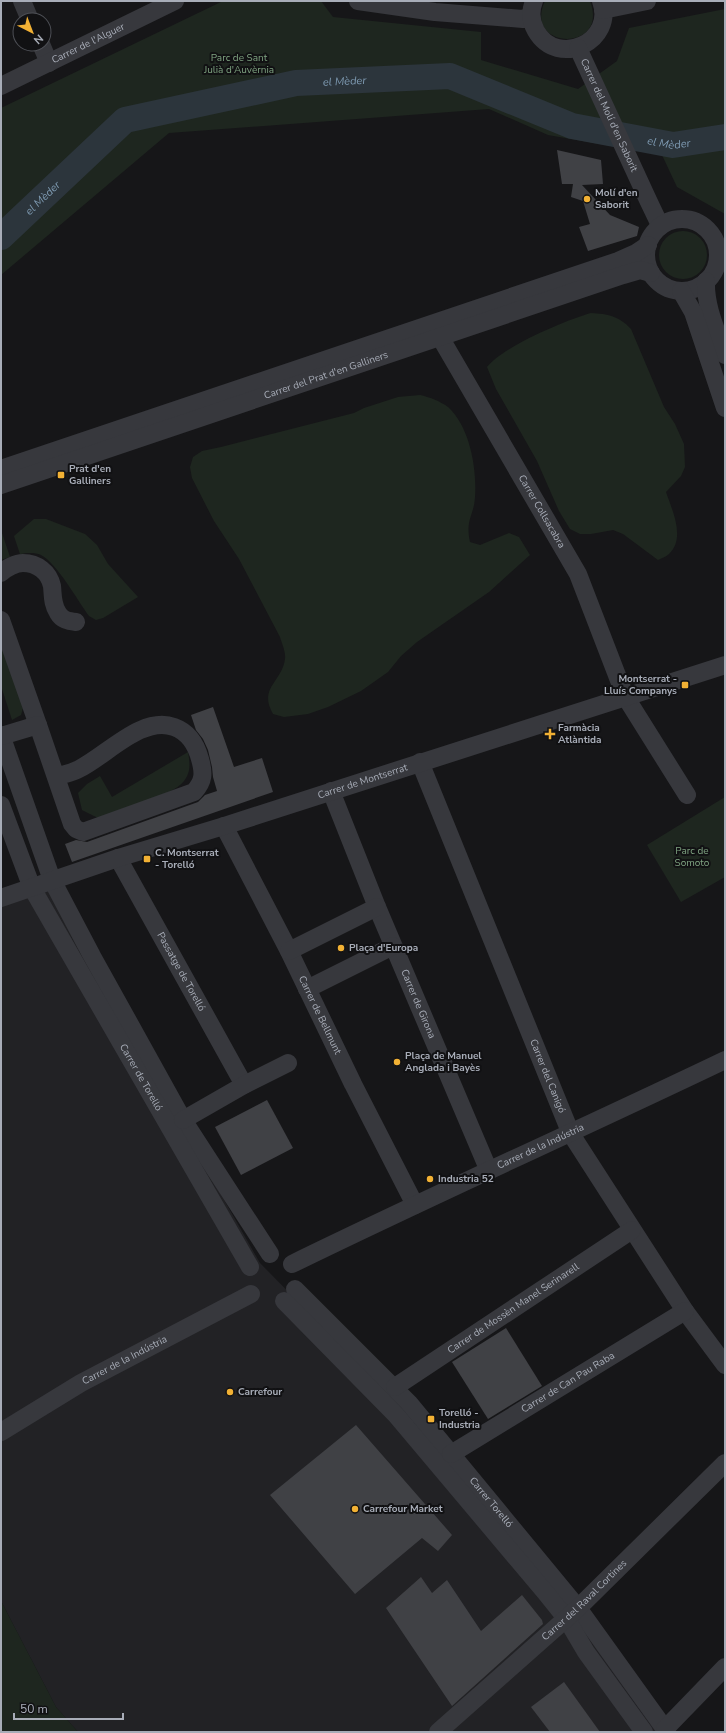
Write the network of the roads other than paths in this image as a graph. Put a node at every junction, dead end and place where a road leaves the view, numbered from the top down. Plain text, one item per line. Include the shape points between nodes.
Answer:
1 (22, 1) edge
2 (175, 1) edge
3 (358, 1) edge
4 (647, 1) edge
5 (602, 5) edge
6 (533, 8) edge
7 (27, 12) edge
8 (578, 48) junction
9 (45, 52) edge
10 (50, 63) junction
11 (1, 86) edge
12 (662, 225) junction
13 (648, 245) junction
14 (651, 273) junction
15 (706, 281) junction
16 (681, 291) junction
17 (440, 337) junction
18 (725, 355) edge
19 (725, 408) edge
20 (1, 469) edge
21 (1, 485) edge
22 (1, 573) edge
23 (1, 620) edge
24 (76, 622) dead end
25 (725, 665) edge
26 (625, 696) junction
27 (38, 725) junction
28 (1, 736) edge
29 (420, 762) junction
30 (56, 777) junction
31 (331, 791) junction
32 (687, 795) dead end
33 (1, 805) edge
34 (224, 826) junction
35 (118, 858) junction
36 (52, 880) junction
37 (32, 888) junction
38 (1, 898) edge
39 (377, 907) junction
40 (393, 946) junction
41 (289, 951) junction
42 (307, 989) junction
43 (725, 1060) edge
44 (288, 1063) dead end
45 (244, 1085) junction
46 (182, 1120) junction
47 (571, 1134) junction
48 (489, 1171) junction
49 (415, 1204) junction
50 (632, 1230) junction
51 (270, 1254) junction
52 (292, 1264) junction
53 (250, 1267) junction
54 (251, 1294) junction
55 (290, 1295) junction
56 (685, 1311) junction
57 (725, 1365) edge
58 (395, 1387) junction
59 (1, 1432) edge
60 (451, 1454) junction
61 (725, 1463) edge
62 (572, 1613) junction
63 (725, 1667) edge
64 (666, 1730) edge
65 (438, 1732) edge
66 (644, 1732) edge

1 - 7 street
2 - 10 street, Carrer de l'Alguer
3 - 6 street via 434,12 523,19
4 - 5 street
5 - 8 street via 603,20 600,29 594,37
6 - 8 street via 534,26 539,36 547,43 562,49
8 - 12 street, Carrer del Molí d'en Saborit
9 - 10 street
10 - 11 street, Carrer de l'Alguer
12 - 13 street via 653,234
12 - 15 street via 686,219 708,230 715,240 718,256 713,273
13 - 14 street via 646,257
13 - 20 street, Carrer del Prat d'en Galliners via 611,264
14 - 16 street via 666,286
14 - 17 street, Carrer del Prat d'en Galliners via 640,270 623,275
15 - 16 street via 697,287
15 - 18 street via 708,307
16 - 19 street via 693,312
17 - 21 street, Carrer del Prat d'en Galliners
17 - 26 street, Carrer Collsacabra via 578,574
22 - 24 street via 4,569 20,563 32,563 46,572 58,613 66,621
23 - 27 street
25 - 26 street, Carrer de Montserrat
26 - 29 street, Carrer de Montserrat
26 - 32 street, Carrer Collsacabra
27 - 28 street
27 - 30 street
28 - 36 street, Carrer de Torelló
29 - 31 street, Carrer de Montserrat
29 - 47 street, Carrer del Canigó
30 - 30 street via 72,824 79,832 83,832 194,792 202,784 204,773 200,756 191,739 182,730 168,725 156,725 137,731 79,769
31 - 34 street, Carrer de Montserrat
31 - 39 street, Carrer de Girona
33 - 37 street, Carrer de Torelló
34 - 35 street, Carrer de Montserrat
34 - 41 street, Carrer de Bellmunt
35 - 36 street, Carrer de Montserrat
35 - 45 street, Passatge de Torelló
36 - 37 street, Carrer de Montserrat
36 - 46 street, Carrer de Torelló
37 - 38 street, Carrer de Montserrat
37 - 53 street, Carrer de Torelló
39 - 40 street, Carrer de Girona
39 - 41 street
40 - 42 street
40 - 48 street, Carrer de Girona
41 - 42 street, Carrer de Bellmunt
42 - 49 street, Carrer de Bellmunt
43 - 47 street, Carrer de la Indústria
44 - 45 street
45 - 46 street
46 - 51 street, Carrer de Torelló
47 - 48 street, Carrer de la Indústria
47 - 50 street, Carrer del Canigó
48 - 49 street, Carrer de la Indústria
49 - 52 street, Carrer de la Indústria
50 - 56 street, Carrer del Canigó
50 - 58 street, Carrer de Mossèn Manel Serinarell
51 - 52 street via 282,1256
51 - 53 street via 258,1258
52 - 55 street via 297,1276
53 - 54 street via 247,1281
54 - 55 street via 266,1304 274,1304
54 - 59 street, Carrer de la Indústria via 80,1384
55 - 58 street, Carrer Torelló
55 - 62 street, Carrer Torelló
56 - 57 street, Carrer del Canigó
56 - 60 street, Carrer de Can Pau Raba
58 - 60 street, Carrer Torelló
60 - 62 street, Carrer Torelló
61 - 62 street, Carrer del Raval Cortines
62 - 64 street, Carrer Torelló
62 - 65 street, Carrer del Raval Cortines
62 - 66 street, Carrer Torelló via 586,1652
63 - 64 street

